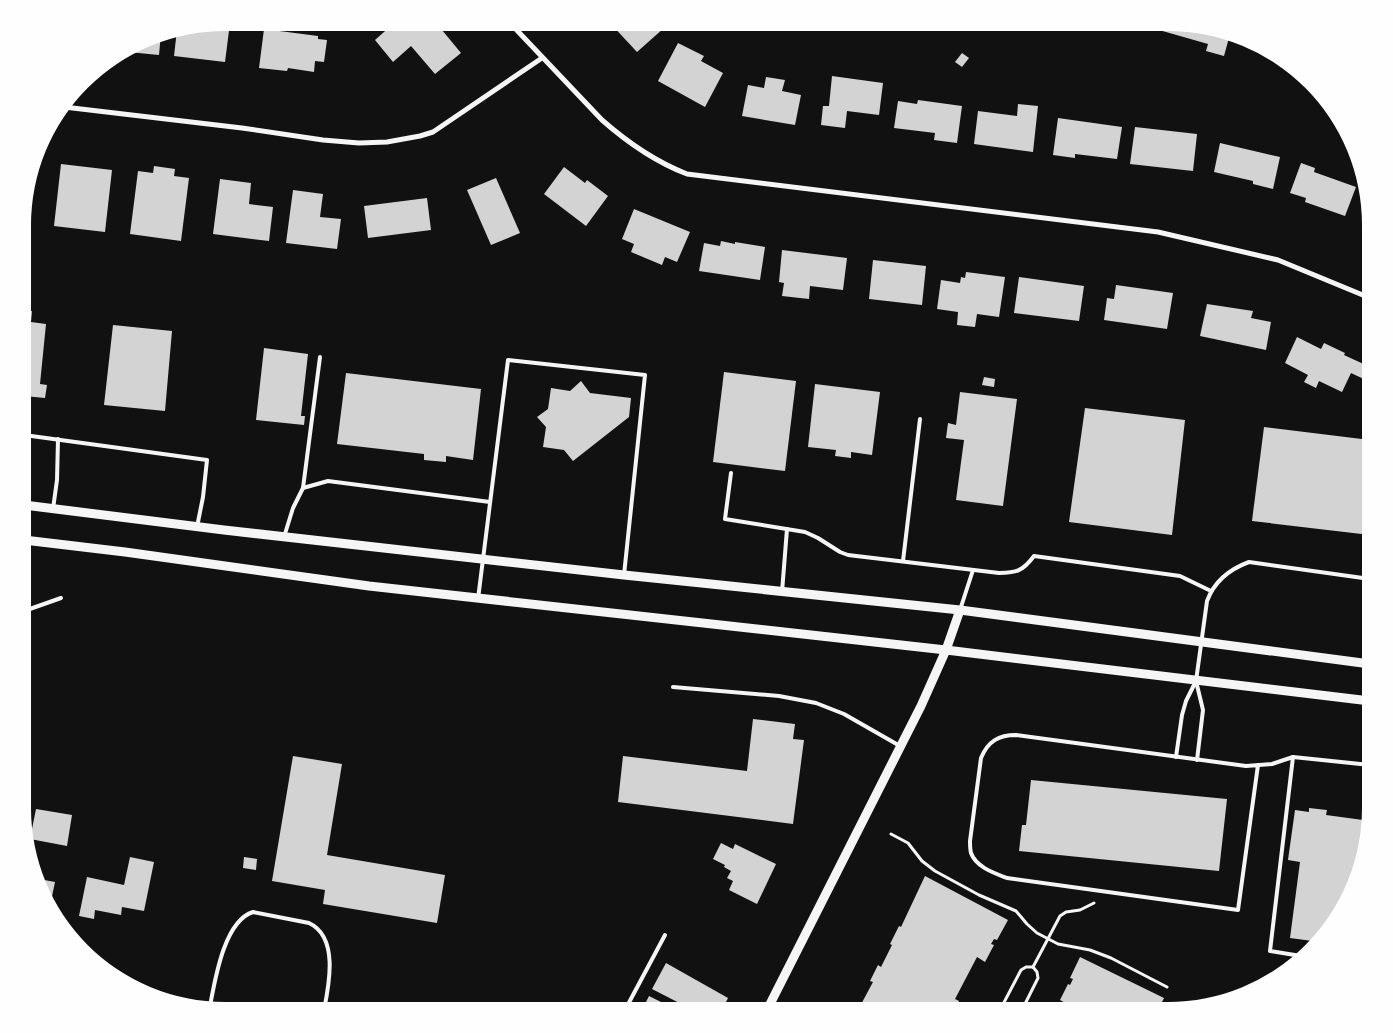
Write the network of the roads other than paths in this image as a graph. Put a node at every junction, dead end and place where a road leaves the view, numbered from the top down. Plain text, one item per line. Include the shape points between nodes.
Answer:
1 (517, 31) edge
2 (542, 58) junction
3 (71, 108) edge
4 (1362, 295) edge
5 (320, 357) dead end
6 (920, 419) dead end
7 (31, 436) edge
8 (58, 440) junction
9 (731, 473) dead end
10 (303, 488) junction
11 (490, 502) junction
12 (31, 507) edge
13 (53, 509) junction
14 (198, 527) junction
15 (787, 529) junction
16 (284, 537) junction
17 (31, 541) edge
18 (484, 559) junction
19 (903, 561) junction
20 (973, 570) junction
21 (624, 575) junction
22 (1362, 578) edge
23 (1211, 591) junction
24 (782, 592) junction
25 (61, 598) dead end
26 (478, 598) junction
27 (31, 609) edge
28 (960, 610) junction
29 (1202, 642) junction
30 (946, 650) junction
31 (1362, 663) edge
32 (1196, 681) junction
33 (673, 687) dead end
34 (1362, 701) edge
35 (900, 746) junction
36 (1176, 757) junction
37 (1293, 757) junction
38 (1198, 760) junction
39 (1362, 764) edge
40 (1258, 765) junction
41 (665, 935) dead end
42 (1295, 955) edge
43 (211, 1001) edge
44 (326, 1002) edge
45 (629, 1002) edge
46 (771, 1002) edge

1 - 2 street
2 - 3 street via 433,132 388,142 323,140
2 - 4 street via 618,134 667,166 687,174 1158,232 1278,260
5 - 10 lane
6 - 19 lane
7 - 8 lane
8 - 13 lane
8 - 14 lane via 208,460
9 - 15 lane via 725,520
10 - 11 lane via 328,481
10 - 16 lane
11 - 18 lane
11 - 21 lane via 508,360 645,375
12 - 13 street
13 - 14 street
14 - 16 street
15 - 19 lane via 805,532 848,555
15 - 24 lane
16 - 18 street
17 - 26 street
18 - 21 street
18 - 26 lane
19 - 20 lane
20 - 23 lane via 1014,573 1034,556 1180,576
20 - 28 lane
21 - 24 street
22 - 23 lane via 1248,562 1220,580
23 - 29 lane
24 - 28 street
25 - 27 lane
26 - 30 street
28 - 29 street
28 - 30 street
29 - 31 street
29 - 32 lane
30 - 32 street
30 - 35 street
32 - 34 street
32 - 36 lane via 1182,715
32 - 38 lane via 1203,717
33 - 35 lane via 779,696 816,703 844,714
35 - 46 street
36 - 38 lane
36 - 40 lane via 1004,735 984,750 970,840 971,853 977,862 1007,878 1238,910
37 - 39 lane
37 - 40 lane
37 - 42 lane via 1270,951
38 - 40 lane
41 - 45 lane
43 - 44 lane via 220,960 234,928 253,912 316,926 328,948 330,962

